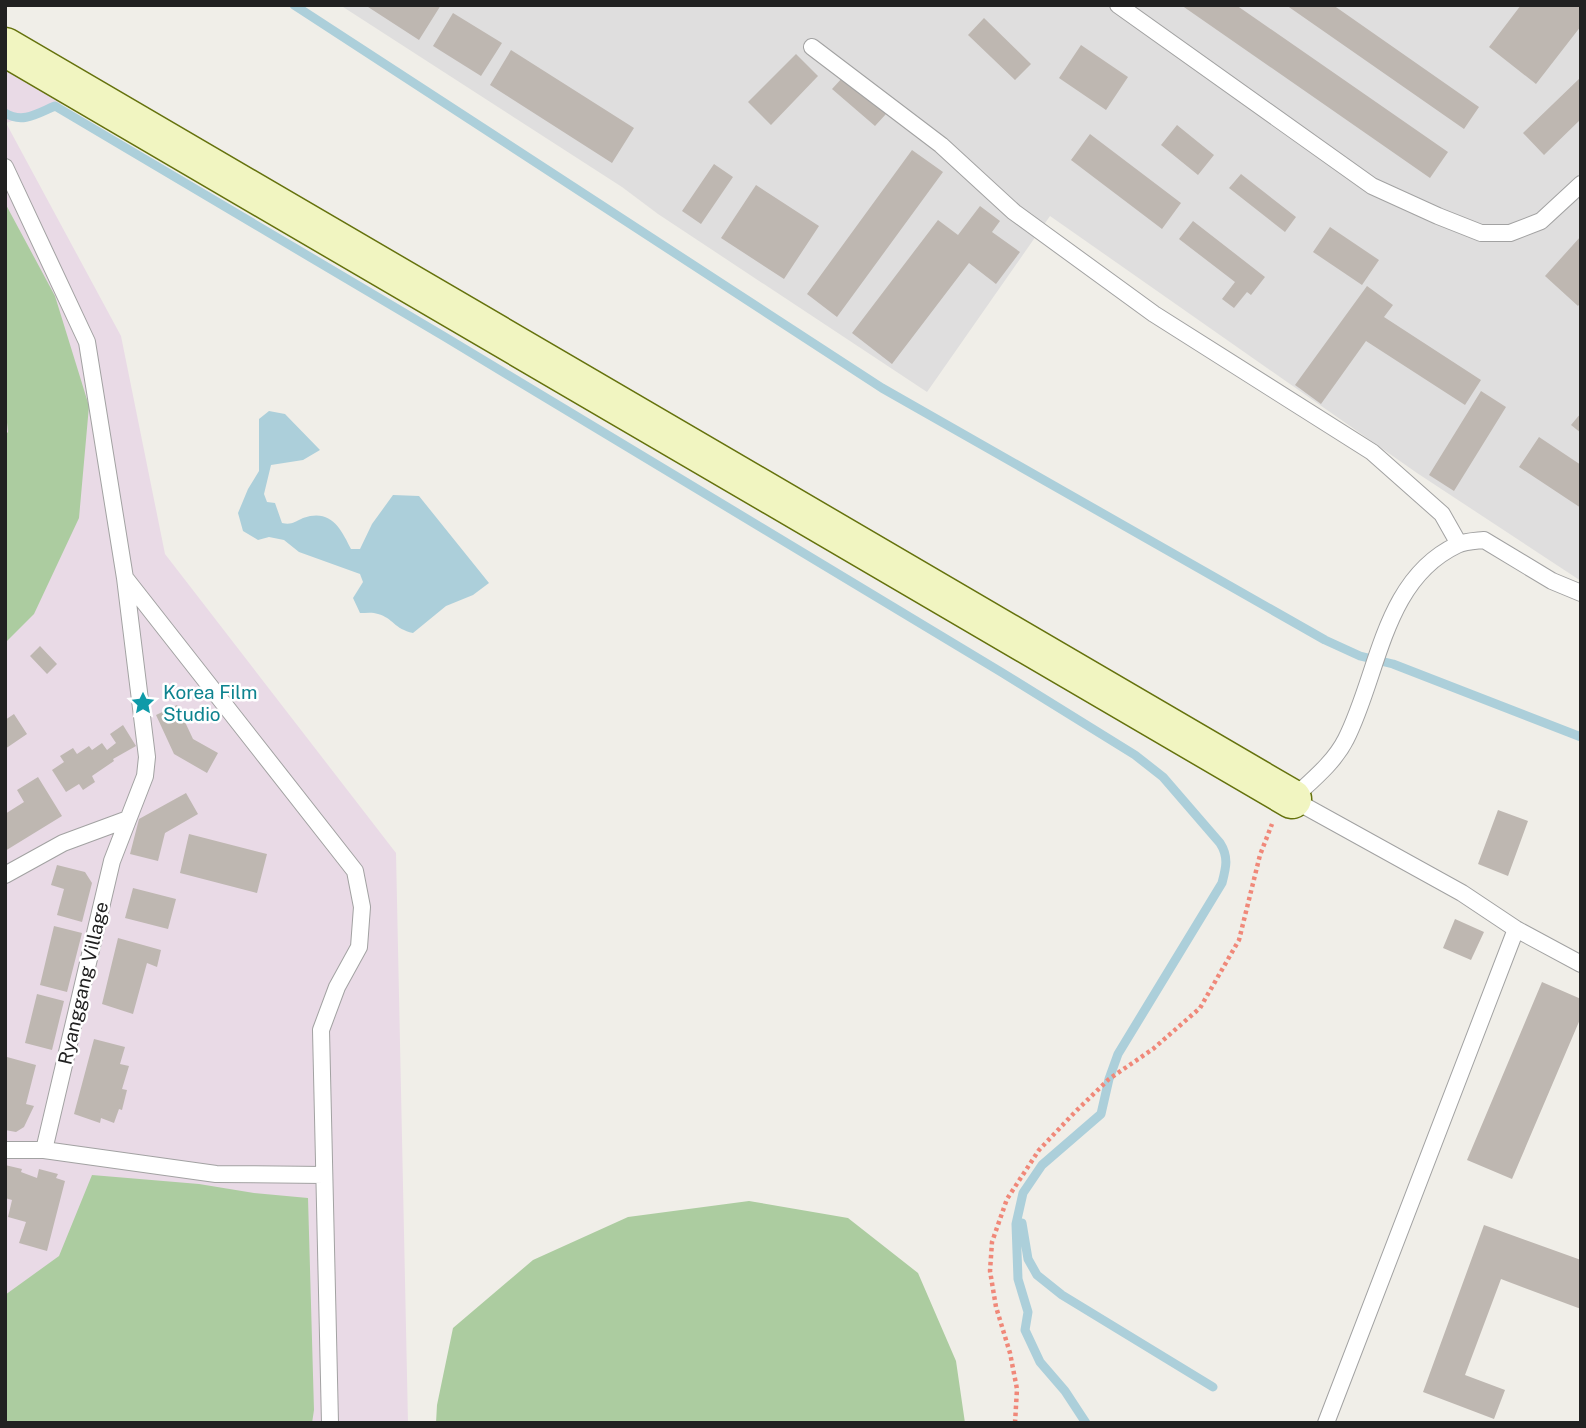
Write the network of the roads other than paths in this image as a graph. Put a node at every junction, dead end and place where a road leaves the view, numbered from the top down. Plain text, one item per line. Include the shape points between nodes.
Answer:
1 (1118, 5) edge
2 (5, 47) edge
3 (812, 47) dead end
4 (5, 167) edge
5 (1581, 184) edge
6 (1458, 544) junction
7 (125, 578) junction
8 (1581, 593) edge
9 (1292, 799) junction
10 (128, 819) junction
11 (5, 875) edge
12 (1516, 929) junction
13 (1581, 964) edge
14 (5, 1150) edge
15 (44, 1150) junction
16 (324, 1175) junction
17 (330, 1423) edge
18 (1326, 1423) edge

1 - 5 lane via 1372,186 1448,221 1481,233 1510,233 1541,221
2 - 9 main road
3 - 6 lane via 942,145 1014,212 1154,314 1372,453 1442,514
4 - 7 lane, Ryanggang Village via 87,342
6 - 8 lane via 1484,540
6 - 9 lane via 1406,587 1345,741 1321,773
7 - 10 lane, Ryanggang Village via 147,757 145,776
7 - 16 lane via 355,871 362,907 359,947 321,1030
9 - 12 lane via 1462,893
10 - 11 lane via 63,843
10 - 15 lane, Ryanggang Village via 112,861
12 - 13 lane
12 - 18 lane
14 - 15 lane
15 - 16 lane via 216,1174
16 - 17 lane

